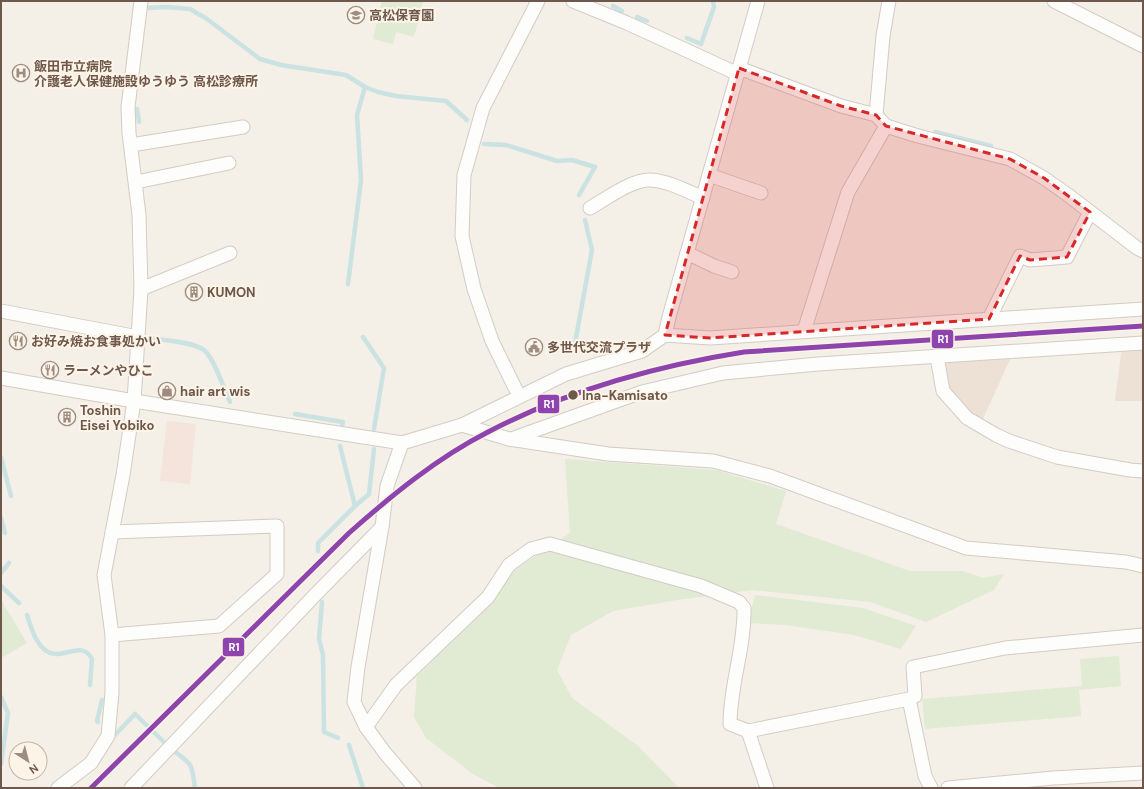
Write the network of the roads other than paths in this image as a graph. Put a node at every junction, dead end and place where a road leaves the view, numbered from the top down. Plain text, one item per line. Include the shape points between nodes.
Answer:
1 (141, 1) edge
2 (538, 1) edge
3 (573, 1) edge
4 (758, 1) edge
5 (889, 1) edge
6 (1054, 1) edge
7 (1143, 46) edge
8 (739, 71) junction
9 (876, 116) junction
10 (886, 126) junction
11 (243, 127) dead end
12 (131, 145) junction
13 (229, 164) dead end
14 (709, 175) junction
15 (136, 182) junction
16 (761, 193) dead end
17 (703, 198) junction
18 (590, 208) dead end
19 (1090, 212) junction
20 (1143, 251) edge
21 (230, 253) dead end
22 (687, 253) junction
23 (732, 272) dead end
24 (141, 289) junction
25 (1143, 309) edge
26 (1, 311) edge
27 (989, 319) junction
28 (804, 331) junction
29 (665, 335) junction
30 (138, 337) junction
31 (1143, 344) edge
32 (937, 357) junction
33 (1, 378) edge
34 (520, 396) junction
35 (134, 401) junction
36 (462, 425) junction
37 (509, 439) junction
38 (402, 443) junction
39 (1143, 471) edge
40 (382, 527) junction
41 (112, 532) junction
42 (1143, 560) edge
43 (1126, 562) junction
44 (1143, 566) edge
45 (1143, 635) edge
46 (112, 636) junction
47 (909, 699) junction
48 (366, 727) junction
49 (748, 730) junction
50 (1143, 773) edge
51 (1053, 783) edge
52 (58, 788) edge
53 (131, 788) edge
54 (415, 788) edge
55 (767, 788) edge
56 (932, 788) edge
57 (948, 788) edge

1 - 12 street via 128,107
2 - 34 street via 483,108 464,175 462,236 474,289 492,340
3 - 8 street
4 - 8 street
5 - 9 street via 883,36
6 - 7 street
8 - 9 street
8 - 14 street
9 - 10 street
10 - 19 street via 1010,159 1044,178
10 - 28 street via 848,192
11 - 12 street
12 - 15 street
13 - 15 street
14 - 16 street
14 - 17 street
15 - 24 street via 140,215
17 - 18 street via 649,180 631,185
17 - 22 street
19 - 20 street
19 - 27 street via 1067,257 1030,260 1020,256
21 - 24 street
22 - 23 street
22 - 29 street
24 - 30 street
25 - 27 street
26 - 30 street
27 - 28 street
28 - 29 street via 710,338
29 - 34 street via 642,350 566,374
30 - 35 street
31 - 32 street
32 - 37 street via 723,373 642,392
32 - 39 street via 942,391 967,418 996,435 1057,457
33 - 35 street
34 - 36 street
35 - 38 street
35 - 41 street
36 - 37 street
36 - 38 street
37 - 43 street via 608,454 713,461 770,476 966,548
38 - 40 street via 387,486
40 - 48 street via 354,702
40 - 53 street
41 - 46 street via 104,575
41 - 46 street via 277,526 277,574 219,626
42 - 43 street
43 - 44 street
45 - 47 street via 1005,648 913,667 915,696
46 - 52 street via 112,693 108,736 91,763
47 - 49 street
47 - 56 street via 925,776
48 - 49 street via 396,685 488,597 508,565 531,549 550,544 701,586 739,602 744,608 744,623 730,724
48 - 54 street
49 - 55 street
50 - 51 street
51 - 57 street

